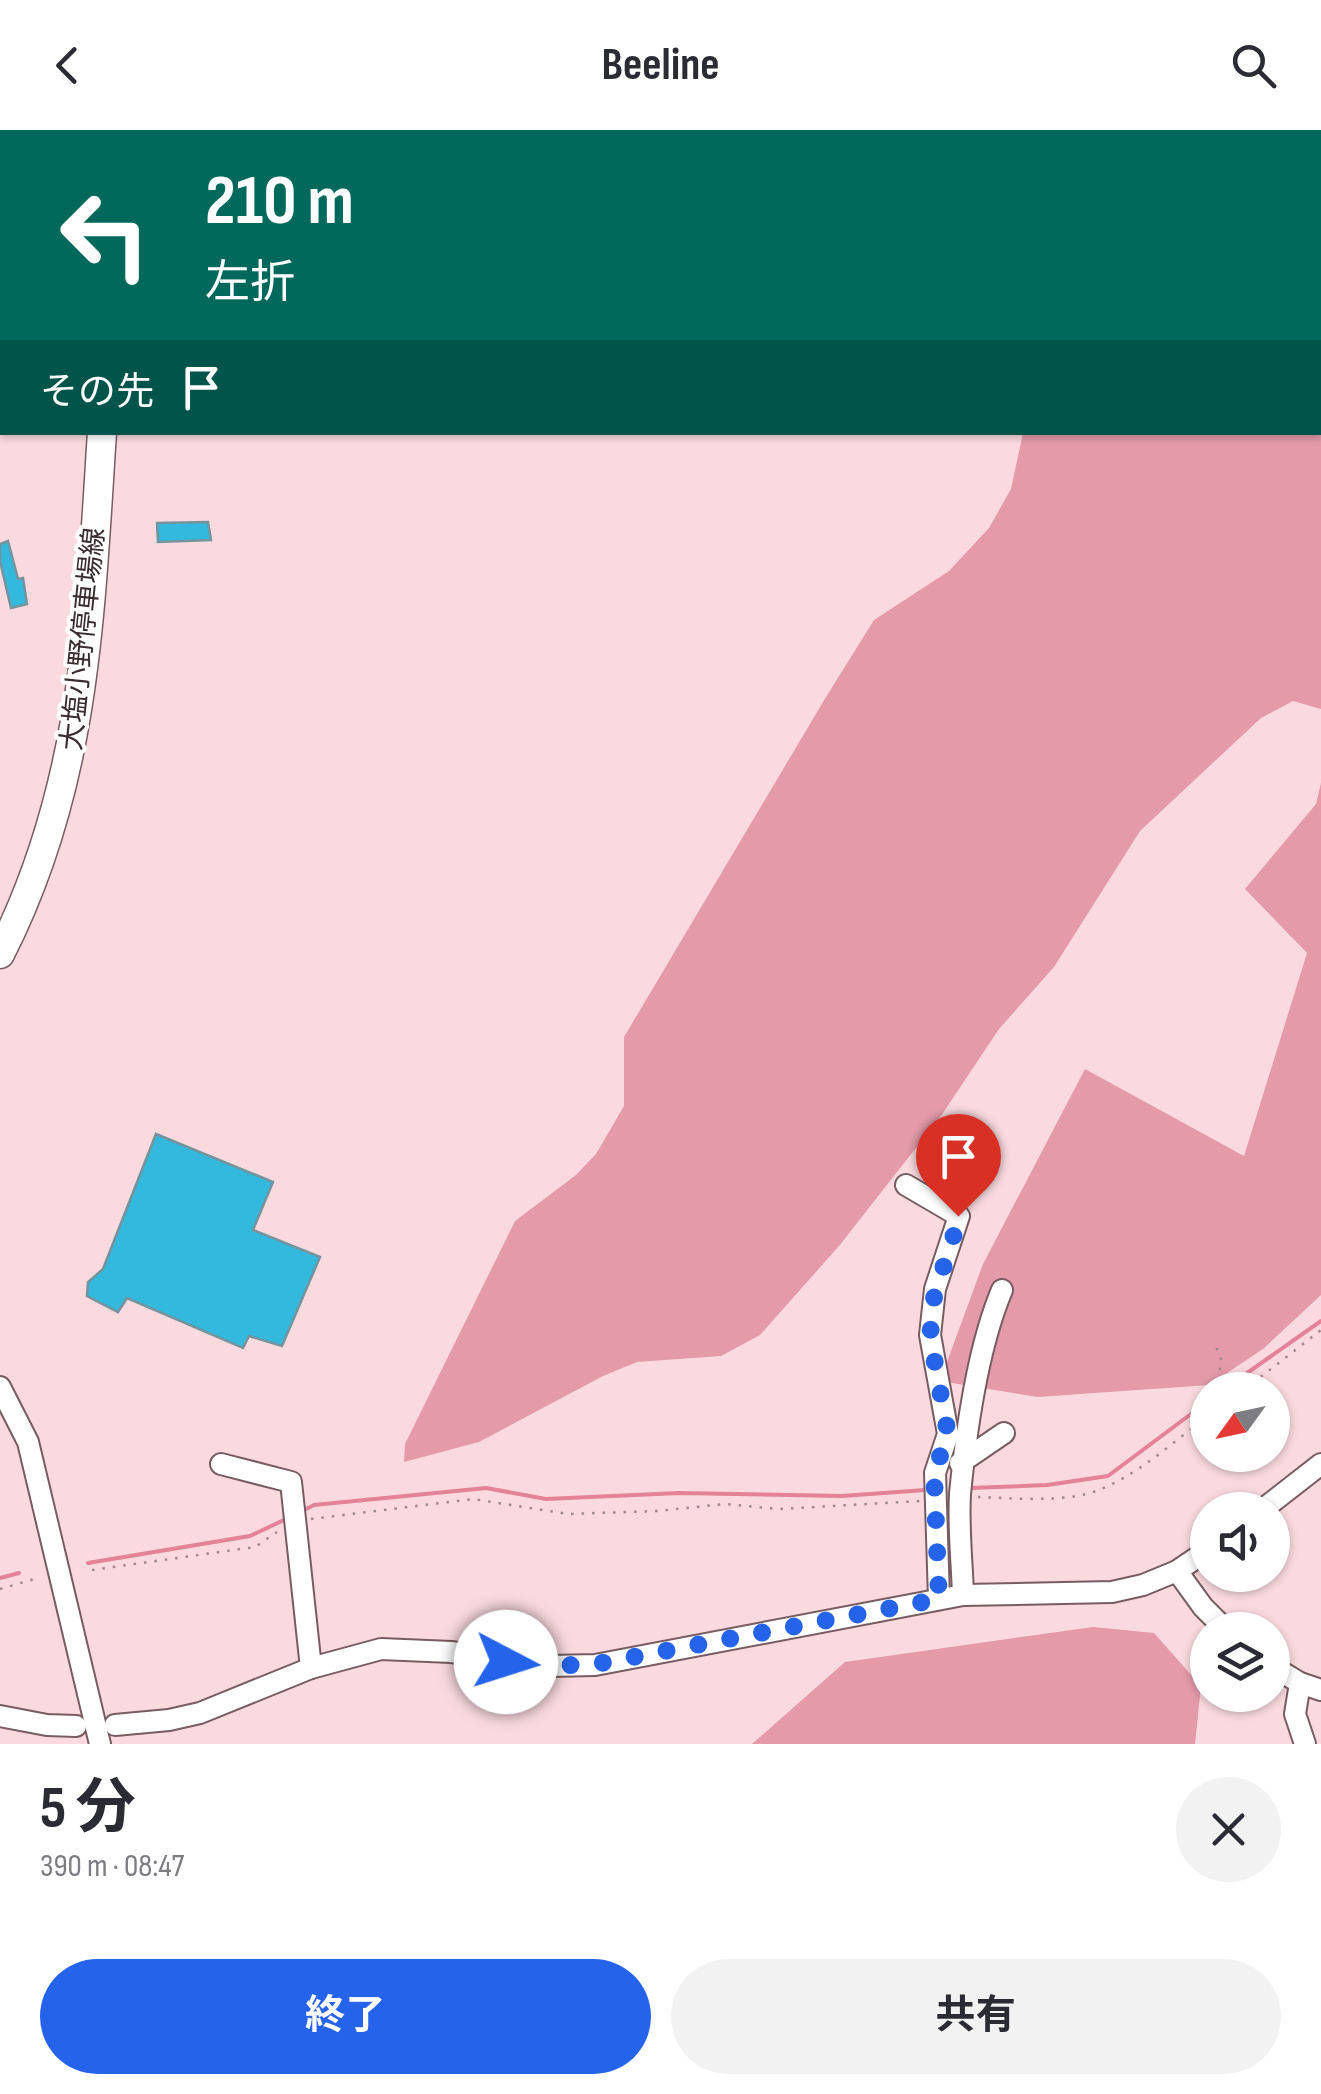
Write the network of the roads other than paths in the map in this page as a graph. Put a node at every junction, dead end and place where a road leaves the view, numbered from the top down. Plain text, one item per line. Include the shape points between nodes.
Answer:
1 (102, 435) edge
2 (0, 954) edge
3 (906, 1185) dead end
4 (1002, 1290) dead end
5 (0, 1387) edge
6 (1004, 1433) dead end
7 (965, 1461) junction
8 (221, 1464) dead end
9 (1321, 1464) edge
10 (934, 1473) junction
11 (1285, 1492) edge
12 (1190, 1563) edge
13 (1178, 1571) junction
14 (963, 1595) junction
15 (939, 1599) junction
16 (1207, 1612) edge
17 (311, 1668) junction
18 (1290, 1677) edge
19 (1300, 1683) junction
20 (1321, 1690) edge
21 (0, 1716) edge
22 (115, 1724) dead end
23 (76, 1726) dead end
24 (49, 1734) edge
25 (100, 1744) edge
26 (1305, 1744) edge

1 - 2 main road, 大塩小野停車場線 via 89,628 72,748 56,814
3 - 10 street via 958,1216 935,1289 930,1336 948,1434
4 - 7 street via 989,1321
5 - 25 street via 28,1442
6 - 7 street
7 - 10 street
7 - 14 street
8 - 17 street via 291,1482
9 - 11 street
10 - 15 street
12 - 13 street
13 - 14 street via 1112,1592
13 - 16 street
14 - 15 street
15 - 17 street via 596,1664 550,1666 415,1648 380,1649
17 - 22 street via 200,1713
18 - 19 street
19 - 20 street
19 - 26 street via 1294,1714
21 - 24 street
23 - 24 street

